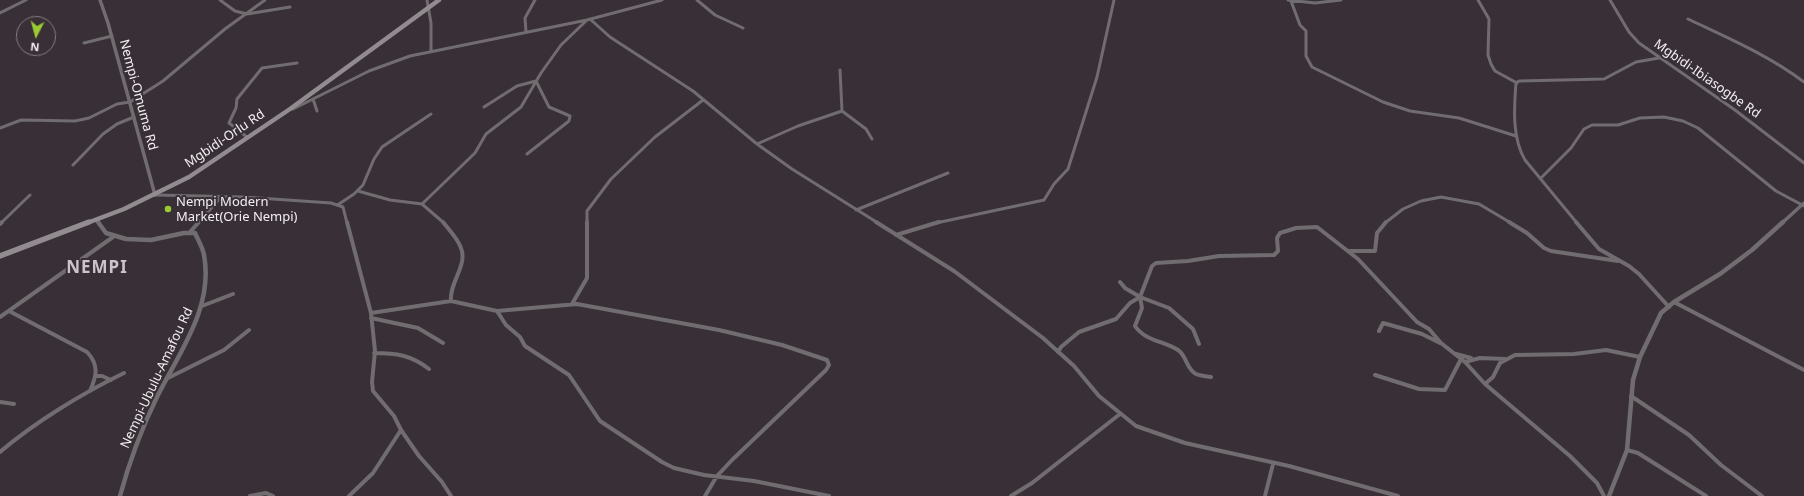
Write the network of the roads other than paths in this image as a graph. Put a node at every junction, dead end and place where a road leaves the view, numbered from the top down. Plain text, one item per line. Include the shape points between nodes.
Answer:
1 (26, 0) edge
2 (100, 0) edge
3 (220, 0) edge
4 (255, 0) edge
5 (265, 0) edge
6 (427, 0) edge
7 (439, 0) edge
8 (535, 0) edge
9 (642, 0) edge
10 (662, 0) edge
11 (697, 0) edge
12 (1114, 0) edge
13 (1289, 0) edge
14 (1341, 0) edge
15 (1478, 0) edge
16 (1610, 0) edge
17 (1300, 1) edge
18 (260, 4) junction
19 (644, 5) junction
20 (290, 7) dead end
21 (428, 8) junction
22 (0, 13) edge
23 (247, 14) junction
24 (1688, 19) dead end
25 (589, 20) junction
26 (743, 28) dead end
27 (526, 32) junction
28 (112, 36) junction
29 (84, 43) dead end
30 (431, 50) junction
31 (1659, 58) junction
32 (297, 63) dead end
33 (840, 70) dead end
34 (536, 81) junction
35 (1517, 82) junction
36 (1804, 82) edge
37 (313, 99) junction
38 (703, 100) junction
39 (130, 102) junction
40 (484, 107) dead end
41 (317, 111) dead end
42 (842, 111) junction
43 (431, 114) dead end
44 (280, 115) junction
45 (134, 117) junction
46 (0, 128) edge
47 (1516, 136) junction
48 (247, 137) junction
49 (872, 139) dead end
50 (757, 144) junction
51 (527, 154) dead end
52 (1804, 163) edge
53 (73, 165) dead end
54 (948, 173) dead end
55 (1541, 178) junction
56 (358, 191) junction
57 (30, 195) dead end
58 (155, 195) junction
59 (222, 196) junction
60 (339, 204) junction
61 (422, 204) junction
62 (1803, 204) edge
63 (856, 210) junction
64 (97, 220) junction
65 (0, 224) edge
66 (190, 232) junction
67 (896, 235) junction
68 (113, 237) junction
69 (1349, 251) junction
70 (0, 256) edge
71 (1621, 261) junction
72 (1120, 282) dead end
73 (233, 294) dead end
74 (1140, 297) junction
75 (451, 301) junction
76 (1674, 302) junction
77 (572, 304) junction
78 (202, 306) junction
79 (1669, 307) junction
80 (9, 311) junction
81 (497, 311) junction
82 (371, 315) junction
83 (0, 317) edge
84 (249, 330) dead end
85 (1379, 331) dead end
86 (443, 343) dead end
87 (1441, 343) junction
88 (1199, 344) dead end
89 (1058, 352) junction
90 (374, 353) junction
91 (1454, 354) junction
92 (1640, 357) junction
93 (1472, 359) junction
94 (1505, 359) junction
95 (1463, 360) junction
96 (429, 369) dead end
97 (1804, 370) edge
98 (124, 373) dead end
99 (1375, 375) dead end
100 (96, 376) junction
101 (1211, 377) dead end
102 (168, 378) junction
103 (111, 380) junction
104 (1485, 384) junction
105 (90, 391) junction
106 (1631, 396) junction
107 (0, 402) edge
108 (14, 404) dead end
109 (1120, 414) junction
110 (401, 430) junction
111 (1627, 450) junction
112 (0, 452) edge
113 (1273, 464) junction
114 (717, 476) junction
115 (1599, 486) junction
116 (1610, 494) edge
117 (120, 496) edge
118 (250, 496) edge
119 (273, 496) edge
120 (349, 496) edge
121 (451, 496) edge
122 (704, 496) edge
123 (829, 496) edge
124 (1011, 496) edge
125 (1265, 496) edge
126 (1398, 496) edge
127 (1604, 496) edge
128 (1706, 496) edge
129 (1762, 496) edge

1 - 22 street
2 - 28 street, Nempi-Omuma Rd
3 - 23 street via 234,11
4 - 18 street
5 - 18 street
6 - 21 street
7 - 21 main road, Mgbidi-Orlu Rd
8 - 27 street via 525,18
9 - 19 street
10 - 19 street
11 - 26 street via 715,15
12 - 67 street via 1097,77 1068,169 1044,200 940,222
13 - 17 street
13 - 47 street via 1300,25 1306,31 1304,40 1307,60 1312,67 1383,102 1410,111 1459,118
14 - 17 street via 1315,3
15 - 35 street via 1489,19 1488,55 1491,64 1495,71
16 - 31 street, Mgbidi-Ibiasogbe Rd via 1629,32
18 - 23 street
19 - 25 street
20 - 23 street
21 - 30 street
21 - 44 main road, Mgbidi-Orlu Rd
23 - 39 street via 163,81
24 - 36 street via 1750,48 1784,67
25 - 27 street
25 - 34 street via 561,45
25 - 38 street
27 - 30 street
28 - 29 street
28 - 39 street, Nempi-Omuma Rd
30 - 37 street via 369,71
31 - 35 street via 1636,62 1604,79
31 - 52 street, Mgbidi-Ibiasogbe Rd via 1735,110
32 - 48 street via 262,68 237,98 236,108 229,122
33 - 42 street
34 - 40 street via 526,82
34 - 51 street via 549,107 568,114 571,118
34 - 61 street via 521,107 486,134 475,153
35 - 47 street
37 - 41 street
37 - 44 street
38 - 50 street
38 - 77 street via 654,136 622,166 587,211 587,278
39 - 45 street, Nempi-Omuma Rd
39 - 46 street via 117,104 89,118 75,121 21,120
42 - 49 street via 866,129
42 - 50 street
43 - 56 street via 379,150
44 - 48 main road, Mgbidi-Orlu Rd
45 - 53 street via 106,130
45 - 58 street, Nempi-Omuma Rd
47 - 55 street via 1519,150
48 - 58 main road, Mgbidi-Orlu Rd via 200,170
50 - 63 street
54 - 63 street
55 - 62 street via 1572,148 1584,129 1592,125 1618,126 1640,118 1664,117 1683,121 1698,128 1742,162 1758,178 1776,191
55 - 71 street via 1599,249
56 - 60 street
56 - 61 street via 390,200
57 - 65 street
58 - 59 street
58 - 64 main road, Mgbidi-Orlu Rd
59 - 60 street
59 - 66 street
60 - 82 street via 346,216
61 - 75 street via 441,218 461,247 463,258 450,293
62 - 76 street via 1752,250 1720,274
63 - 67 street
64 - 68 street via 106,233
64 - 70 main road, Mgbidi-Orlu Rd
66 - 68 street via 146,240
66 - 78 street, Nempi-Ubulu-Amafou Rd via 195,233 204,251 206,283
67 - 89 street via 954,271
68 - 80 street
69 - 71 street via 1375,251 1377,233 1386,222 1403,209 1421,201 1441,197 1480,204 1551,251
69 - 74 street via 1319,227 1290,229 1279,234 1278,252 1274,255 1219,256 1156,263 1152,266
69 - 87 street via 1417,322 1429,329
71 - 79 street via 1639,274
72 - 74 street
73 - 78 street
74 - 88 street via 1169,308 1193,330
74 - 89 street via 1130,303 1116,319 1079,332
74 - 101 street via 1142,308 1135,326 1143,335 1181,352 1189,361 1189,368 1196,374
75 - 81 street
75 - 82 street
76 - 79 street
76 - 97 street
77 - 81 street
77 - 114 street via 719,330 782,345 828,360 829,365 821,375
78 - 102 street, Nempi-Ubulu-Amafou Rd
79 - 92 street via 1661,313
80 - 83 street
80 - 100 street via 76,344 95,364
81 - 114 street via 506,325 520,337 531,352 568,375 600,421 610,429 674,468
82 - 86 street via 422,328
82 - 90 street
84 - 102 street via 224,350
85 - 87 street via 1383,323 1422,334
87 - 91 street
89 - 109 street via 1099,396
90 - 96 street via 401,353
90 - 110 street via 373,391 394,416
91 - 93 street
91 - 95 street
92 - 94 street via 1606,350 1574,354 1526,354
92 - 106 street
93 - 94 street
93 - 95 street
94 - 104 street
95 - 99 street via 1445,390 1416,387
95 - 104 street
98 - 103 street
100 - 103 street
100 - 105 street
102 - 117 street, Nempi-Ubulu-Amafou Rd via 141,432
103 - 105 street
104 - 115 street via 1564,450
105 - 112 street via 15,439
106 - 111 street
106 - 129 street via 1689,435 1721,465
107 - 108 street
109 - 113 street via 1136,426 1164,437
109 - 124 street via 1032,483
110 - 120 street via 373,473
110 - 121 street
111 - 116 street
111 - 128 street via 1638,454
113 - 125 street
113 - 126 street via 1289,466
114 - 122 street
114 - 123 street
115 - 116 street
115 - 127 street
118 - 119 street via 266,493

